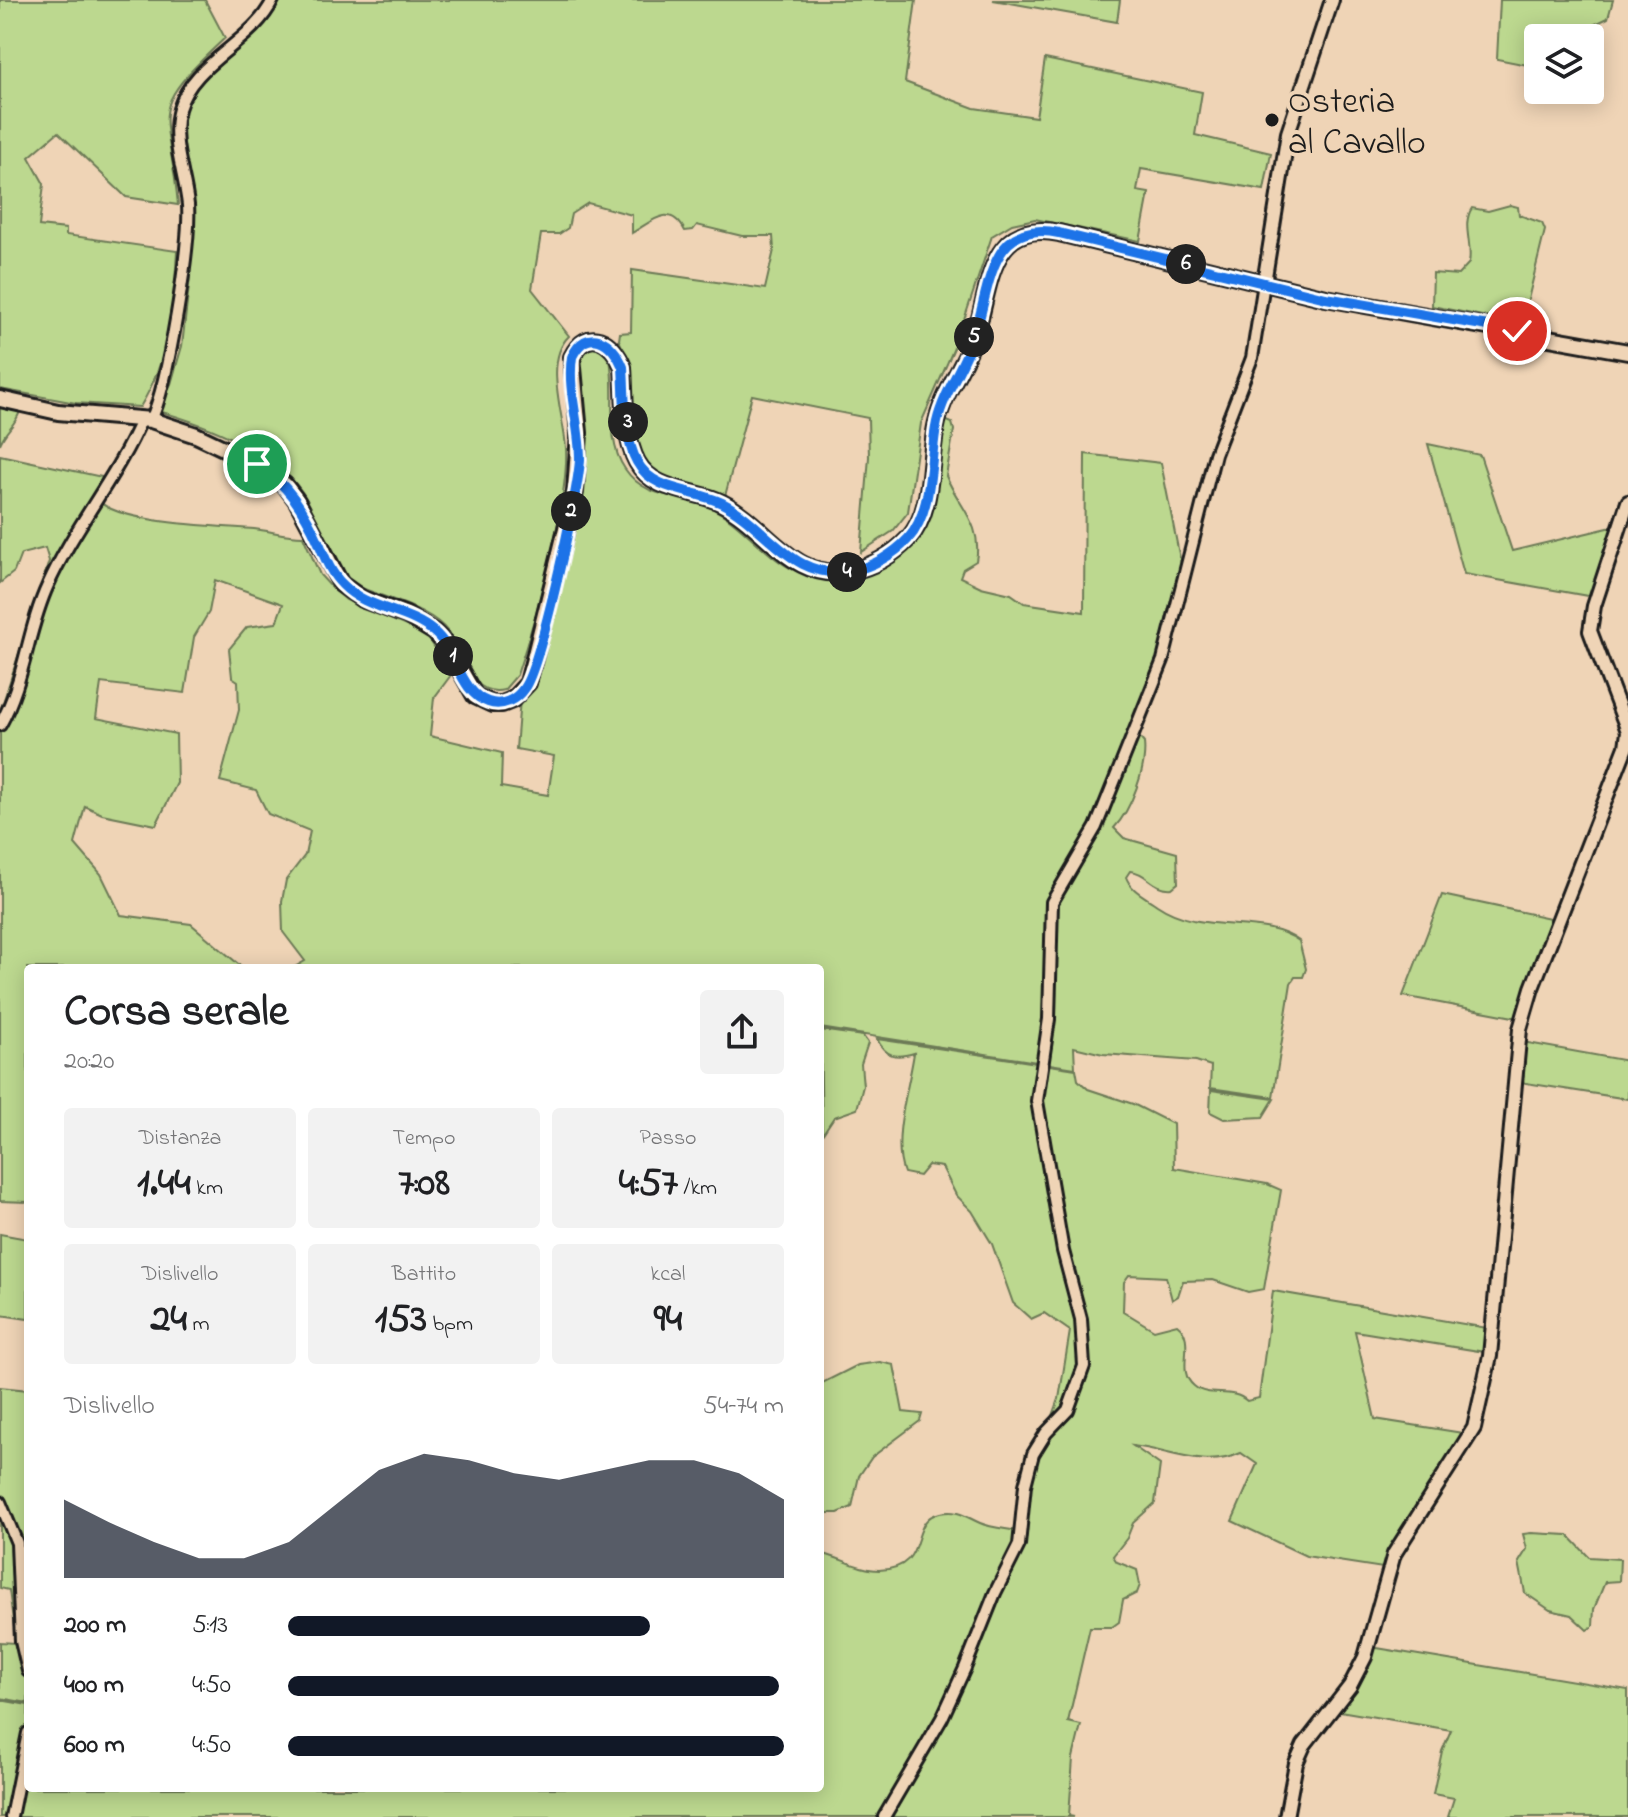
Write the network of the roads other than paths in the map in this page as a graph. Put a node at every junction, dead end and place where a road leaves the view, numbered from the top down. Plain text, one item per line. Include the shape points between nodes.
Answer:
1 (273, 0) edge
2 (1332, 0) edge
3 (1264, 283) junction
4 (1628, 352) edge
5 (0, 399) edge
6 (147, 419) junction
7 (1628, 502) edge
8 (0, 725) edge
9 (1628, 732) edge
10 (0, 1502) edge
11 (24, 1654) edge
12 (24, 1753) edge
13 (11, 1817) edge
14 (884, 1817) edge
15 (1286, 1817) edge

1 - 6 street via 250,30 188,88 178,112 188,225 169,349
2 - 3 street via 1288,133
3 - 4 main road
3 - 6 main road via 1045,230 1014,237 993,266 973,340 943,402 917,527 885,557 844,572 807,568 727,505 668,487 645,473 632,449 618,355 604,340 583,342 570,368 579,433 575,492 531,672 523,690 502,704 475,696 434,632 341,584 297,501 272,474 196,435
3 - 14 street via 1252,358 1215,454 1163,660 1096,827 1052,902 1049,1019 1037,1101 1063,1251 1081,1319 1084,1366 1068,1410 1033,1454 1019,1545 959,1682
5 - 6 main road via 58,412
6 - 8 street via 49,583 18,689
7 - 9 street via 1590,631
9 - 15 street via 1520,1029 1481,1409 1394,1554 1365,1657 1350,1686 1304,1745
10 - 11 street via 17,1543
12 - 13 street

